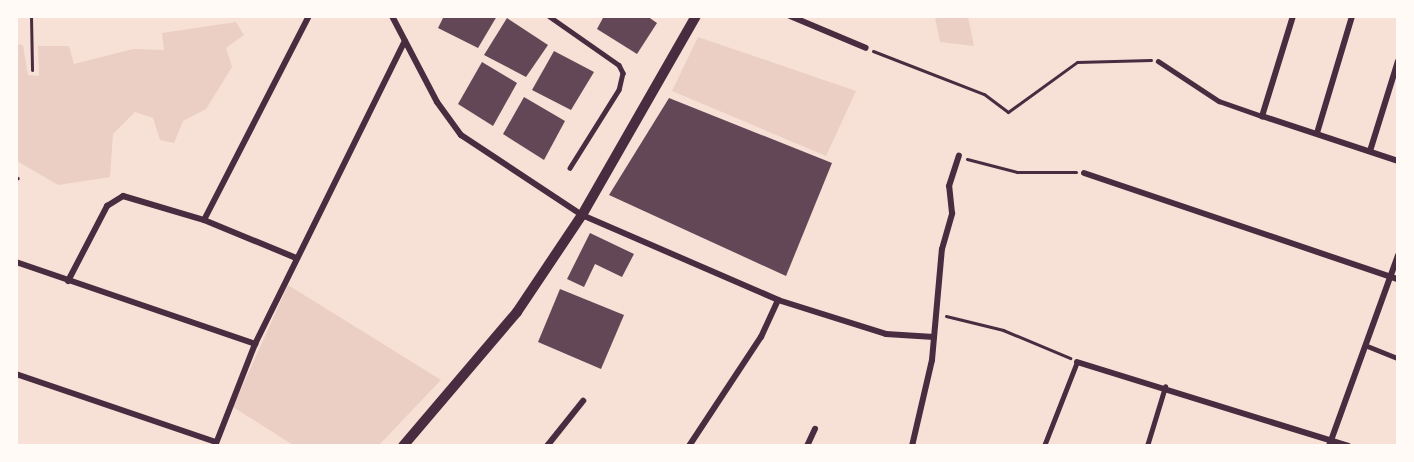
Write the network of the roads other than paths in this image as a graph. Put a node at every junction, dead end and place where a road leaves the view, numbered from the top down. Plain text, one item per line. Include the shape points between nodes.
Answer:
1 (309, 16) edge
2 (393, 16) edge
3 (549, 16) edge
4 (696, 16) edge
5 (790, 16) edge
6 (1293, 16) edge
7 (1352, 16) edge
8 (405, 42) junction
9 (866, 48) road end
10 (1158, 61) road end
11 (1398, 62) edge
12 (1262, 116) junction
13 (1317, 133) junction
14 (1370, 151) junction
15 (959, 156) road end
16 (1398, 161) edge
17 (570, 168) dead end
18 (1084, 173) road end
19 (582, 215) junction
20 (204, 220) junction
21 (1398, 255) edge
22 (296, 258) junction
23 (16, 262) edge
24 (1389, 276) junction
25 (1398, 279) edge
26 (68, 281) junction
27 (778, 300) junction
28 (934, 337) junction
29 (255, 344) junction
30 (1365, 345) junction
31 (1398, 358) edge
32 (1077, 362) joint
33 (16, 374) edge
34 (1165, 387) junction
35 (583, 401) dead end
36 (816, 429) dead end
37 (1329, 442) edge
38 (215, 444) edge
39 (403, 446) edge
40 (548, 446) edge
41 (689, 446) edge
42 (807, 446) edge
43 (912, 446) edge
44 (1044, 446) edge
45 (1147, 446) edge
46 (1348, 446) edge

1 - 20 street
2 - 8 street
3 - 17 lane via 620,65 622,73 619,90
4 - 19 street
5 - 9 street
6 - 12 street
7 - 13 street
8 - 19 street via 461,135
8 - 22 street
10 - 12 lane via 1208,96
11 - 14 street
12 - 13 street
13 - 14 street
14 - 16 street
15 - 28 street via 949,186 952,213
18 - 24 street
19 - 27 street
19 - 39 street via 518,312
20 - 22 street
20 - 26 street via 123,196 108,206
21 - 24 street
22 - 29 street
23 - 26 street
24 - 25 street
24 - 30 street
26 - 29 street
27 - 28 street via 869,330
27 - 41 street via 761,337
28 - 43 street
29 - 38 street
30 - 31 lane
30 - 37 street
32 - 34 street
32 - 44 lane
33 - 38 street
34 - 37 street
34 - 45 lane
35 - 40 street
36 - 42 street
37 - 46 street

